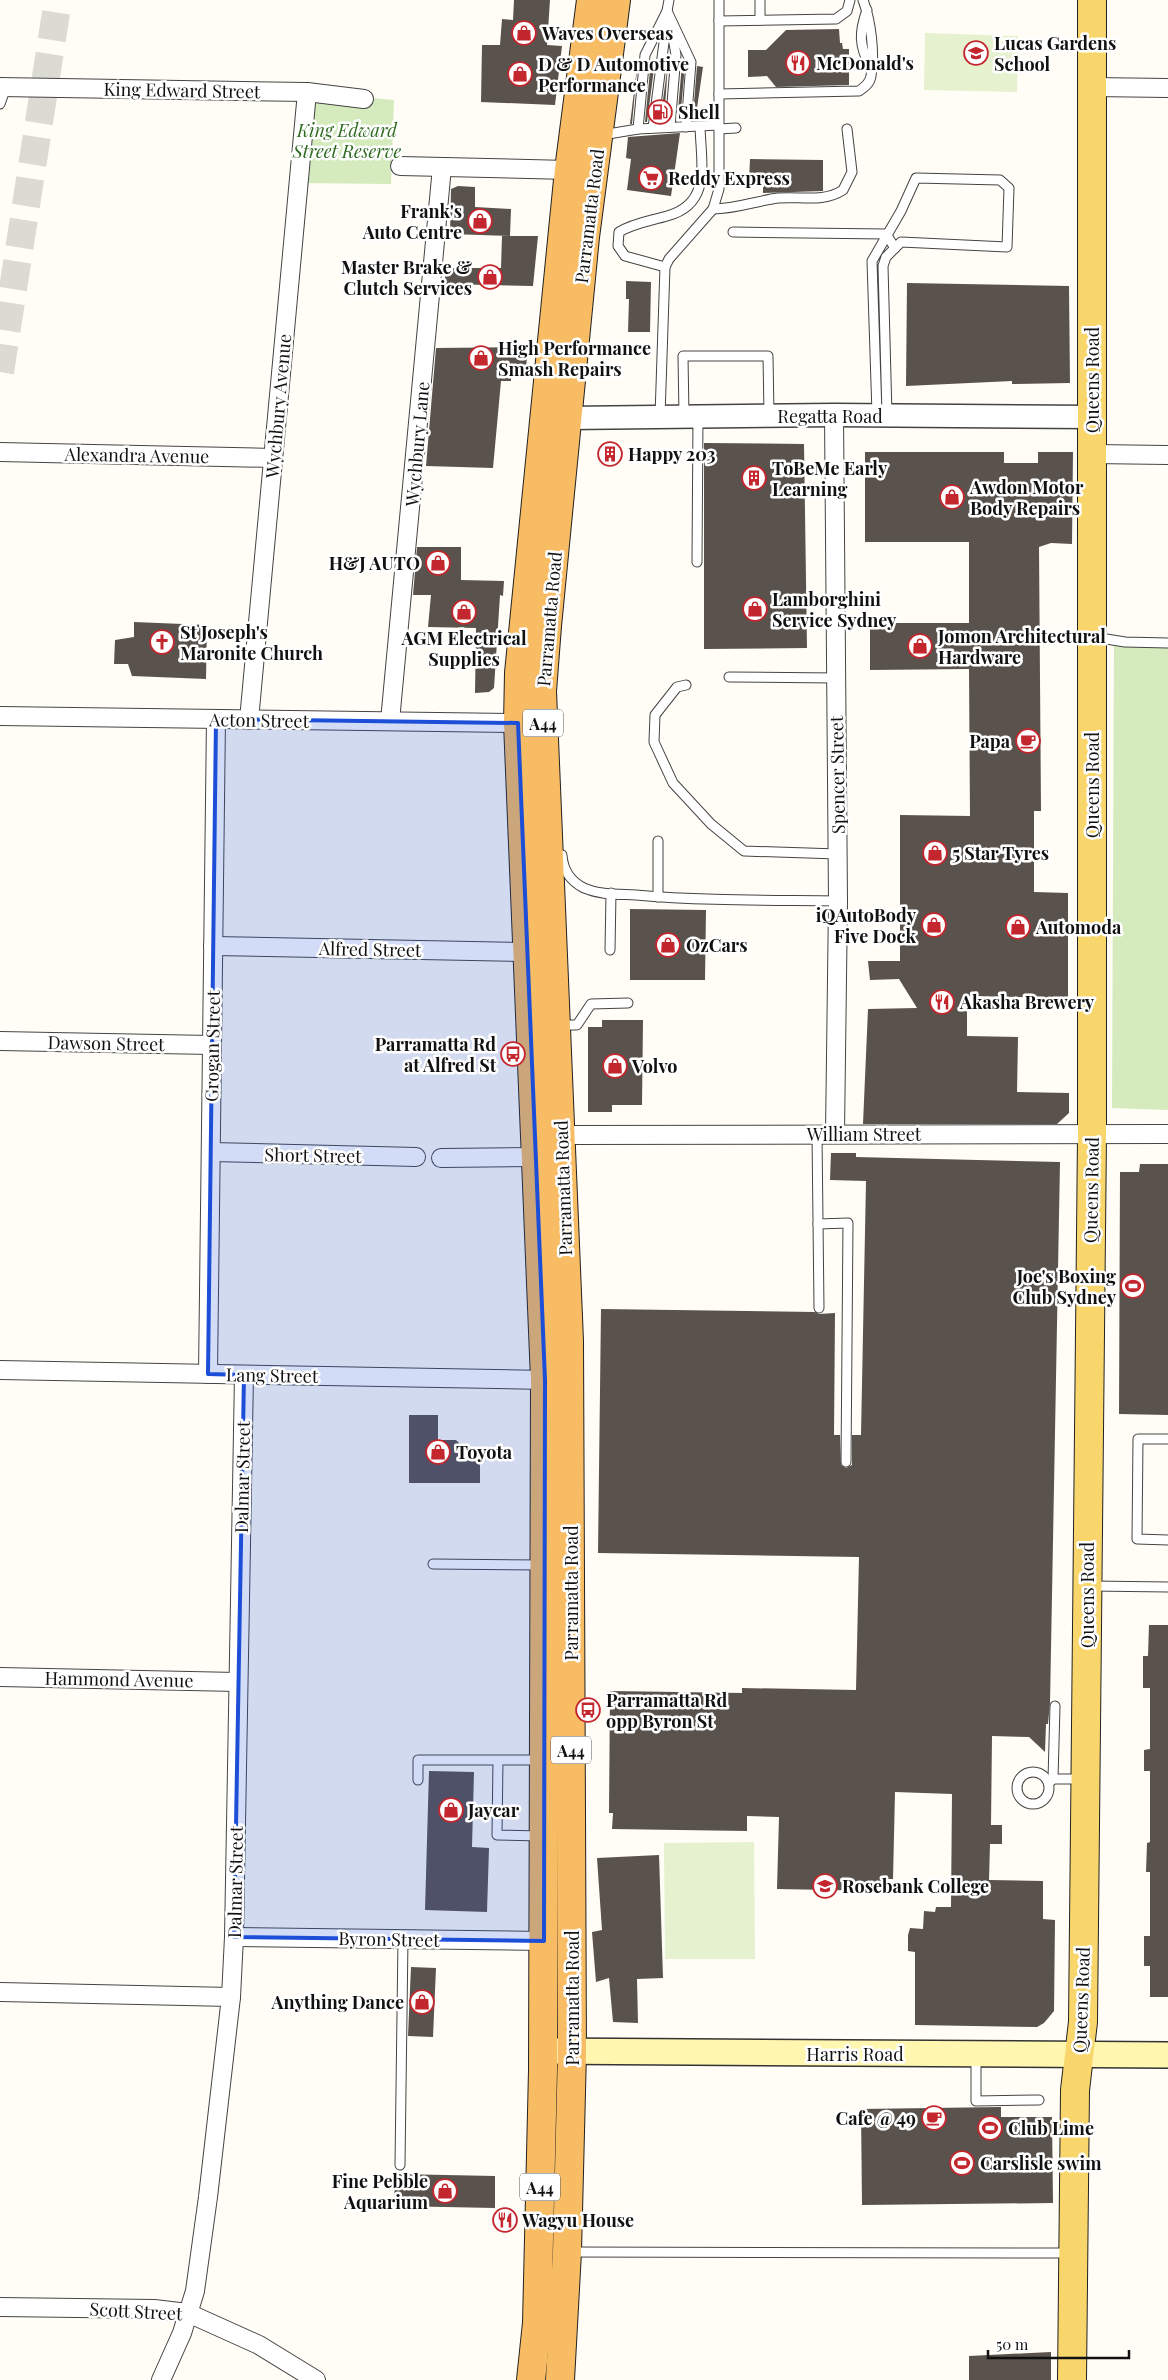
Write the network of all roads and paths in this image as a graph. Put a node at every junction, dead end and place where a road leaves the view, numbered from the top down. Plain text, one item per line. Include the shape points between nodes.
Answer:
1 (591, 0) edge
2 (616, 0) edge
3 (669, 0) edge
4 (719, 0) edge
5 (760, 0) edge
6 (850, 0) edge
7 (863, 0) edge
8 (1092, 0) edge
9 (668, 11) junction
10 (760, 20) junction
11 (719, 21) junction
12 (1092, 87) junction
13 (1168, 88) edge
14 (307, 92) junction
15 (2, 93) edge
16 (719, 94) junction
17 (364, 99) dead end
18 (700, 126) junction
19 (670, 127) junction
20 (686, 127) junction
21 (719, 127) junction
22 (653, 128) junction
23 (736, 128) dead end
24 (638, 129) junction
25 (846, 129) dead end
26 (598, 135) junction
27 (400, 166) dead end
28 (442, 168) junction
29 (569, 170) junction
30 (713, 209) junction
31 (733, 232) dead end
32 (886, 234) junction
33 (895, 248) junction
34 (665, 267) junction
35 (834, 415) junction
36 (691, 416) junction
37 (769, 416) junction
38 (882, 416) junction
39 (660, 417) junction
40 (1092, 417) junction
41 (568, 418) junction
42 (0, 452) edge
43 (1092, 454) junction
44 (1168, 455) edge
45 (273, 458) junction
46 (697, 562) dead end
47 (1092, 637) junction
48 (1168, 643) edge
49 (730, 677) dead end
50 (835, 678) junction
51 (686, 685) dead end
52 (0, 716) edge
53 (216, 719) junction
54 (249, 720) junction
55 (390, 721) junction
56 (518, 723) junction
57 (545, 803) junction
58 (658, 841) dead end
59 (838, 854) junction
60 (611, 893) junction
61 (658, 897) junction
62 (838, 901) junction
63 (213, 946) junction
64 (610, 950) dead end
65 (527, 952) junction
66 (628, 1003) dead end
67 (556, 1025) junction
68 (0, 1041) edge
69 (212, 1045) junction
70 (817, 1134) junction
71 (835, 1134) junction
72 (1168, 1134) edge
73 (561, 1135) junction
74 (1092, 1136) junction
75 (211, 1152) junction
76 (416, 1157) dead end
77 (537, 1157) junction
78 (441, 1158) dead end
79 (818, 1224) junction
80 (819, 1308) dead end
81 (0, 1370) edge
82 (208, 1374) junction
83 (244, 1375) junction
84 (545, 1380) junction
85 (1168, 1439) edge
86 (846, 1462) dead end
87 (1168, 1540) edge
88 (433, 1564) dead end
89 (545, 1565) junction
90 (1086, 1586) junction
91 (1168, 1587) edge
92 (0, 1678) edge
93 (237, 1682) junction
94 (1055, 1706) dead end
95 (543, 1760) junction
96 (498, 1761) junction
97 (1084, 1779) junction
98 (418, 1780) dead end
99 (543, 1836) junction
100 (234, 1937) junction
101 (403, 1939) junction
102 (544, 1941) junction
103 (0, 1992) edge
104 (230, 1996) junction
105 (543, 2051) junction
106 (572, 2052) junction
107 (976, 2055) junction
108 (1080, 2056) junction
109 (1168, 2056) edge
110 (1039, 2100) dead end
111 (400, 2165) dead end
112 (568, 2252) junction
113 (1074, 2253) junction
114 (0, 2307) edge
115 (188, 2312) junction
116 (161, 2380) edge
117 (316, 2380) edge
118 (531, 2380) edge
119 (560, 2380) edge
120 (1072, 2380) edge

1 - 29 highway, Parramatta Road / A44
2 - 26 highway, Parramatta Road / A44
3 - 9 lane
4 - 11 lane
5 - 10 lane
6 - 10 lane via 847,11 836,20
7 - 16 lane via 870,26 871,77 859,91
8 - 12 main road, Queens Road
9 - 19 lane via 676,55
9 - 20 lane via 691,62
9 - 22 lane
9 - 24 lane via 645,55
10 - 11 lane
11 - 16 lane
12 - 13 street
12 - 40 main road, Queens Road
14 - 15 street, King Edward Street
14 - 17 street, King Edward Street
14 - 45 street, Wychbury Avenue
16 - 21 lane
18 - 20 lane
18 - 21 lane
18 - 34 lane via 701,179 696,199 686,210 629,226 619,232 618,246 624,256
19 - 20 lane
19 - 22 lane
21 - 23 lane
21 - 30 lane via 719,189
22 - 24 lane
24 - 26 lane
25 - 30 lane via 852,172 843,190 828,198 778,198 734,209
26 - 41 highway, Parramatta Road / A44
27 - 28 street
28 - 29 street
28 - 55 street, Wychbury Lane
29 - 56 highway, Parramatta Road / A44 via 521,654
30 - 34 lane
31 - 32 lane
32 - 33 lane
32 - 33 lane via 916,178 1000,180 1010,188 1007,246 901,242
32 - 38 lane via 872,261
33 - 38 lane via 882,266
34 - 39 lane
35 - 37 street, Regatta Road
35 - 38 street, Regatta Road
35 - 50 street, Spencer Street
36 - 37 street, Regatta Road
36 - 37 lane via 683,356 768,356
36 - 39 street, Regatta Road
36 - 46 lane
38 - 40 street, Regatta Road
39 - 41 street, Regatta Road
40 - 43 main road, Queens Road
41 - 57 highway, Parramatta Road / A44 via 542,691
42 - 45 street, Alexandra Avenue
43 - 44 street
43 - 47 main road, Queens Road
45 - 54 street, Wychbury Avenue
47 - 48 lane
47 - 74 main road, Queens Road
49 - 50 lane
50 - 59 street, Spencer Street
51 - 59 lane via 676,687 655,715 654,742 673,784 711,824 744,851
52 - 53 street, Acton Street
53 - 54 street, Acton Street
53 - 63 street, Grogan Street
54 - 55 street, Acton Street
55 - 56 street, Acton Street
56 - 65 highway, Parramatta Road / A44
57 - 60 lane via 559,839 565,871 583,887
57 - 67 highway, Parramatta Road / A44
58 - 61 lane
59 - 62 street, Spencer Street
60 - 61 lane
60 - 64 lane
61 - 62 lane
62 - 71 street, Spencer Street
63 - 65 street, Alfred Street
63 - 69 street, Grogan Street
65 - 77 highway, Parramatta Road / A44
66 - 67 lane via 592,1004 577,1024
67 - 73 highway, Parramatta Road / A44
68 - 69 street, Dawson Street
69 - 75 street, Grogan Street
70 - 71 street, William Street
70 - 73 street, William Street
70 - 79 lane
71 - 74 street, William Street
72 - 74 street, William Street
73 - 106 highway, Parramatta Road / A44 via 570,1409
74 - 90 main road, Queens Road
75 - 76 street, Short Street
75 - 82 street, Grogan Street
77 - 78 street
77 - 84 highway, Parramatta Road / A44
79 - 80 lane
79 - 86 lane via 848,1223
81 - 82 street, Lang Street
82 - 83 street, Lang Street
83 - 84 street, Lang Street
83 - 93 street, Dalmar Street
84 - 89 highway, Parramatta Road / A44
85 - 87 lane via 1138,1439 1137,1539
88 - 89 lane
89 - 95 highway, Parramatta Road / A44
90 - 91 lane
90 - 97 main road, Queens Road
92 - 93 street, Hammond Avenue
93 - 100 street, Dalmar Street
94 - 97 lane via 1051,1781
95 - 96 lane
95 - 99 highway, Parramatta Road / A44
96 - 98 lane via 418,1760
96 - 99 lane via 497,1834
97 - 108 main road, Queens Road via 1083,2022
99 - 102 highway, Parramatta Road / A44
100 - 101 street, Byron Street
100 - 104 street, Dalmar Street
101 - 102 street, Byron Street
101 - 111 lane
102 - 105 highway, Parramatta Road / A44
103 - 104 street
104 - 115 street, Dalmar Street via 208,2197 195,2291
105 - 106 main road, Harris Road
105 - 118 highway, Parramatta Road / A44 via 536,2323
106 - 107 main road, Harris Road
106 - 112 highway, Parramatta Road / A44
107 - 108 main road, Harris Road
107 - 110 lane via 976,2101
108 - 109 main road, Harris Road
108 - 113 main road, Queens Road via 1074,2090
112 - 113 lane
112 - 119 highway, Parramatta Road / A44
113 - 120 main road, Queens Road
114 - 115 street, Scott Street
115 - 116 street, Dalmar Street
115 - 117 street, Scott Street via 258,2346

